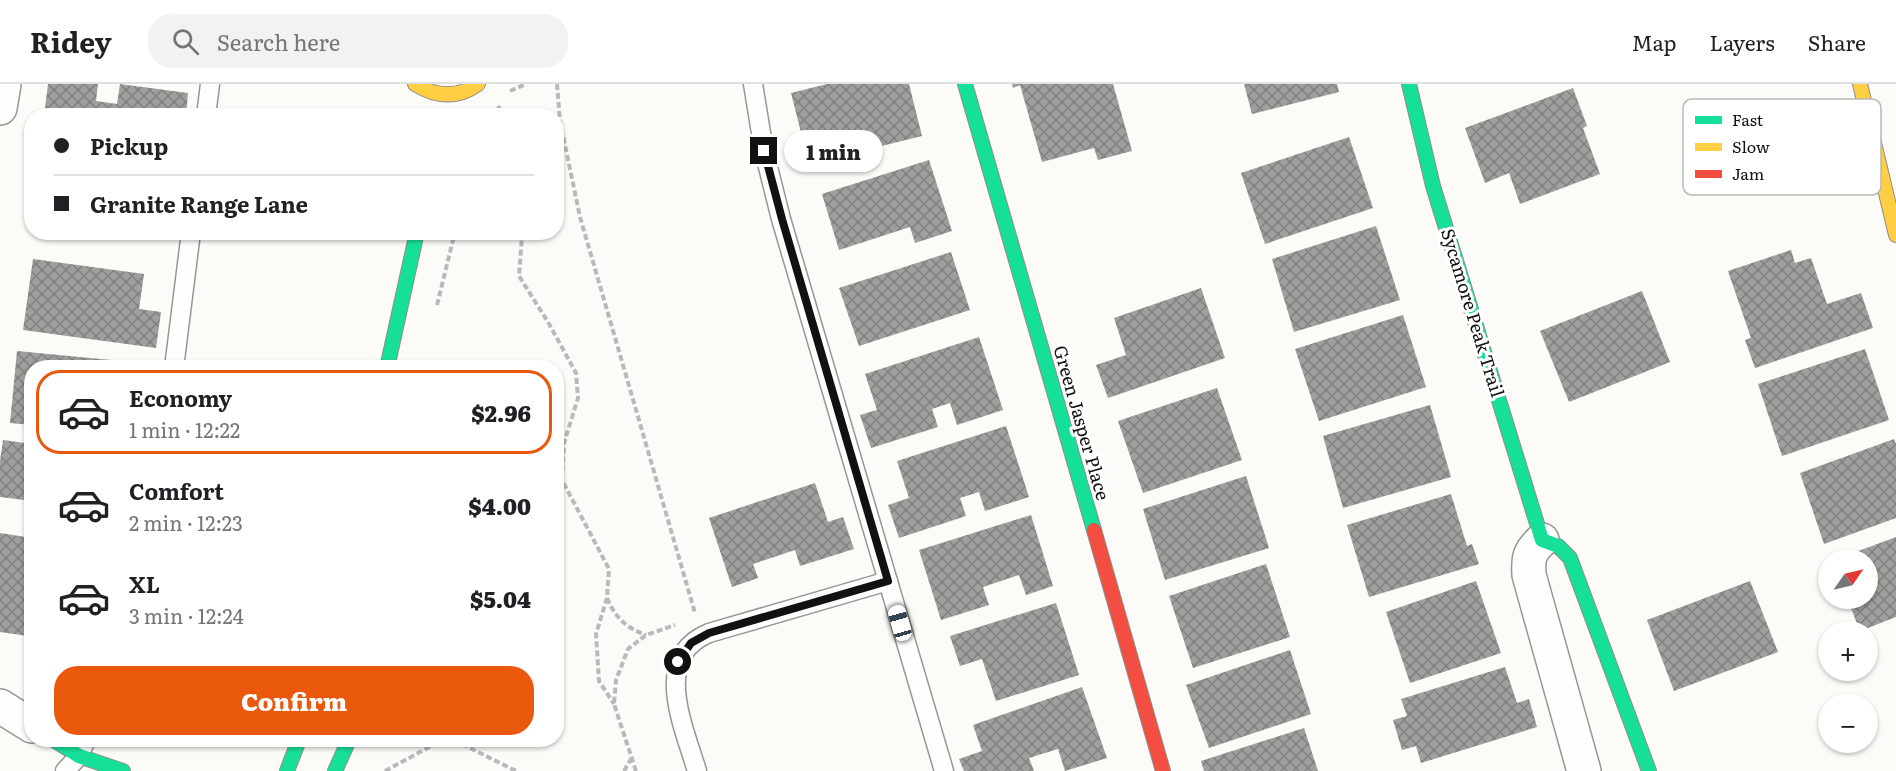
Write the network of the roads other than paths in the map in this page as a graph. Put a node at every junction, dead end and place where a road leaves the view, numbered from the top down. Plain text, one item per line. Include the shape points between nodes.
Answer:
1 (4, 84) edge
2 (210, 84) edge
3 (478, 84) edge
4 (753, 84) edge
5 (965, 84) edge
6 (1409, 84) edge
7 (1860, 84) edge
8 (420, 91) edge
9 (1864, 99) edge
10 (0, 108) edge
11 (207, 108) edge
12 (1881, 172) edge
13 (1896, 235) edge
14 (190, 240) edge
15 (415, 240) edge
16 (175, 360) edge
17 (389, 360) edge
18 (1542, 540) junction
19 (888, 581) junction
20 (0, 706) edge
21 (24, 721) edge
22 (297, 747) edge
23 (346, 747) edge
24 (75, 755) edge
25 (123, 771) edge
26 (287, 771) edge
27 (335, 771) edge
28 (697, 771) edge
29 (944, 771) edge
30 (1162, 771) edge
31 (1584, 771) edge
32 (1649, 771) edge

1 - 10 street
2 - 11 lane
3 - 8 street via 455,100
4 - 19 lane via 764,151 782,219
5 - 30 street, Green Jasper Place
6 - 18 street, Sycamore Peak Trail via 1433,186
7 - 9 street
12 - 13 street
14 - 16 lane
15 - 17 street
18 - 31 street via 1532,549 1529,575
18 - 32 street via 1557,544 1570,558
19 - 28 lane via 699,637 691,643 678,662 675,677
19 - 29 lane
20 - 21 street
22 - 26 street
23 - 27 street
24 - 25 street

